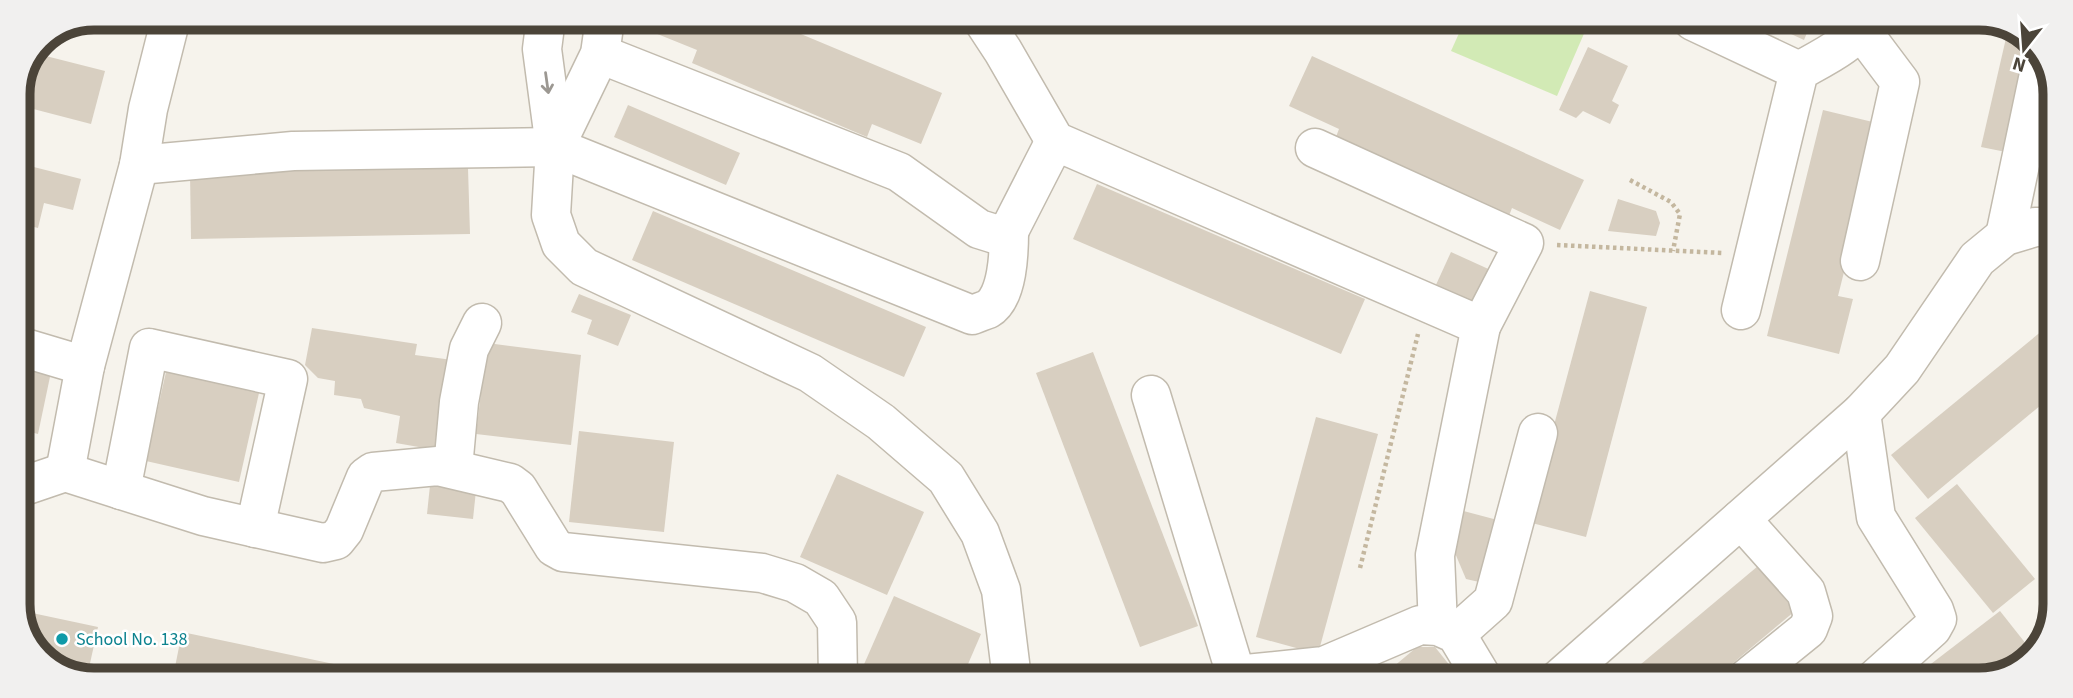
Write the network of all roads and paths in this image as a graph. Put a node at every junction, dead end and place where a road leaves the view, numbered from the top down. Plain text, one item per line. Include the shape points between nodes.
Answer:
1 (168, 30) edge
2 (544, 30) edge
3 (989, 30) edge
4 (1712, 30) edge
5 (1857, 30) edge
6 (1865, 30) edge
7 (603, 36) edge
8 (1799, 71) junction
9 (2040, 72) edge
10 (1055, 141) junction
11 (555, 147) junction
12 (1315, 148) dead end
13 (139, 164) junction
14 (1630, 180) dead end
15 (2043, 227) edge
16 (1009, 231) junction
17 (2006, 236) junction
18 (1524, 243) junction
19 (1673, 251) junction
20 (1755, 255) junction
21 (1860, 261) dead end
22 (1426, 302) junction
23 (1741, 310) dead end
24 (482, 323) dead end
25 (1481, 326) junction
26 (30, 350) edge
27 (85, 366) junction
28 (1151, 395) dead end
29 (1861, 413) junction
30 (1538, 433) dead end
31 (453, 468) junction
32 (65, 472) junction
33 (30, 484) edge
34 (121, 490) junction
35 (1741, 519) junction
36 (255, 528) junction
37 (1360, 568) dead end
38 (1447, 630) junction
39 (838, 668) edge
40 (1011, 668) edge
41 (1228, 668) edge
42 (1307, 668) edge
43 (1474, 668) edge
44 (1572, 668) edge
45 (1760, 668) edge
46 (1887, 668) edge

1 - 13 street
2 -> 11 street via 542,50
3 - 10 street
4 - 8 street
5 - 8 street via 1842,46
6 - 21 street via 1900,82
7 - 11 street
7 - 16 street via 899,172 979,229 995,234
8 - 20 street
9 - 17 street
10 - 16 street
10 - 22 street
11 - 13 street via 293,151
11 - 16 street via 972,314 989,308 998,298 1009,260
11 - 40 street via 551,215 561,244 584,267 810,373 881,422 946,478 980,533 1001,590
12 - 18 street
13 - 27 street
14 - 19 path via 1671,202 1680,214
15 - 17 street
17 - 29 street via 1977,260 1902,369
18 - 19 path
18 - 25 street
19 - 20 path
20 - 23 street
22 - 25 street
22 - 37 path
24 - 31 street via 469,349
25 - 38 street via 1435,555
26 - 27 street
27 - 32 street
28 - 41 street
29 - 35 street
29 - 46 street via 1876,517 1937,619
30 - 38 street via 1493,601
31 - 36 street via 373,472 366,477 336,540 323,543
31 - 39 street via 518,489 554,547 563,552 762,573 795,583 821,598 837,622
32 - 33 street
32 - 34 street
34 - 36 street
34 - 36 street via 149,348 288,379
35 - 44 street
35 - 45 street via 1806,592 1813,616 1808,629
38 - 42 street via 1420,625 1324,666
38 - 43 street

